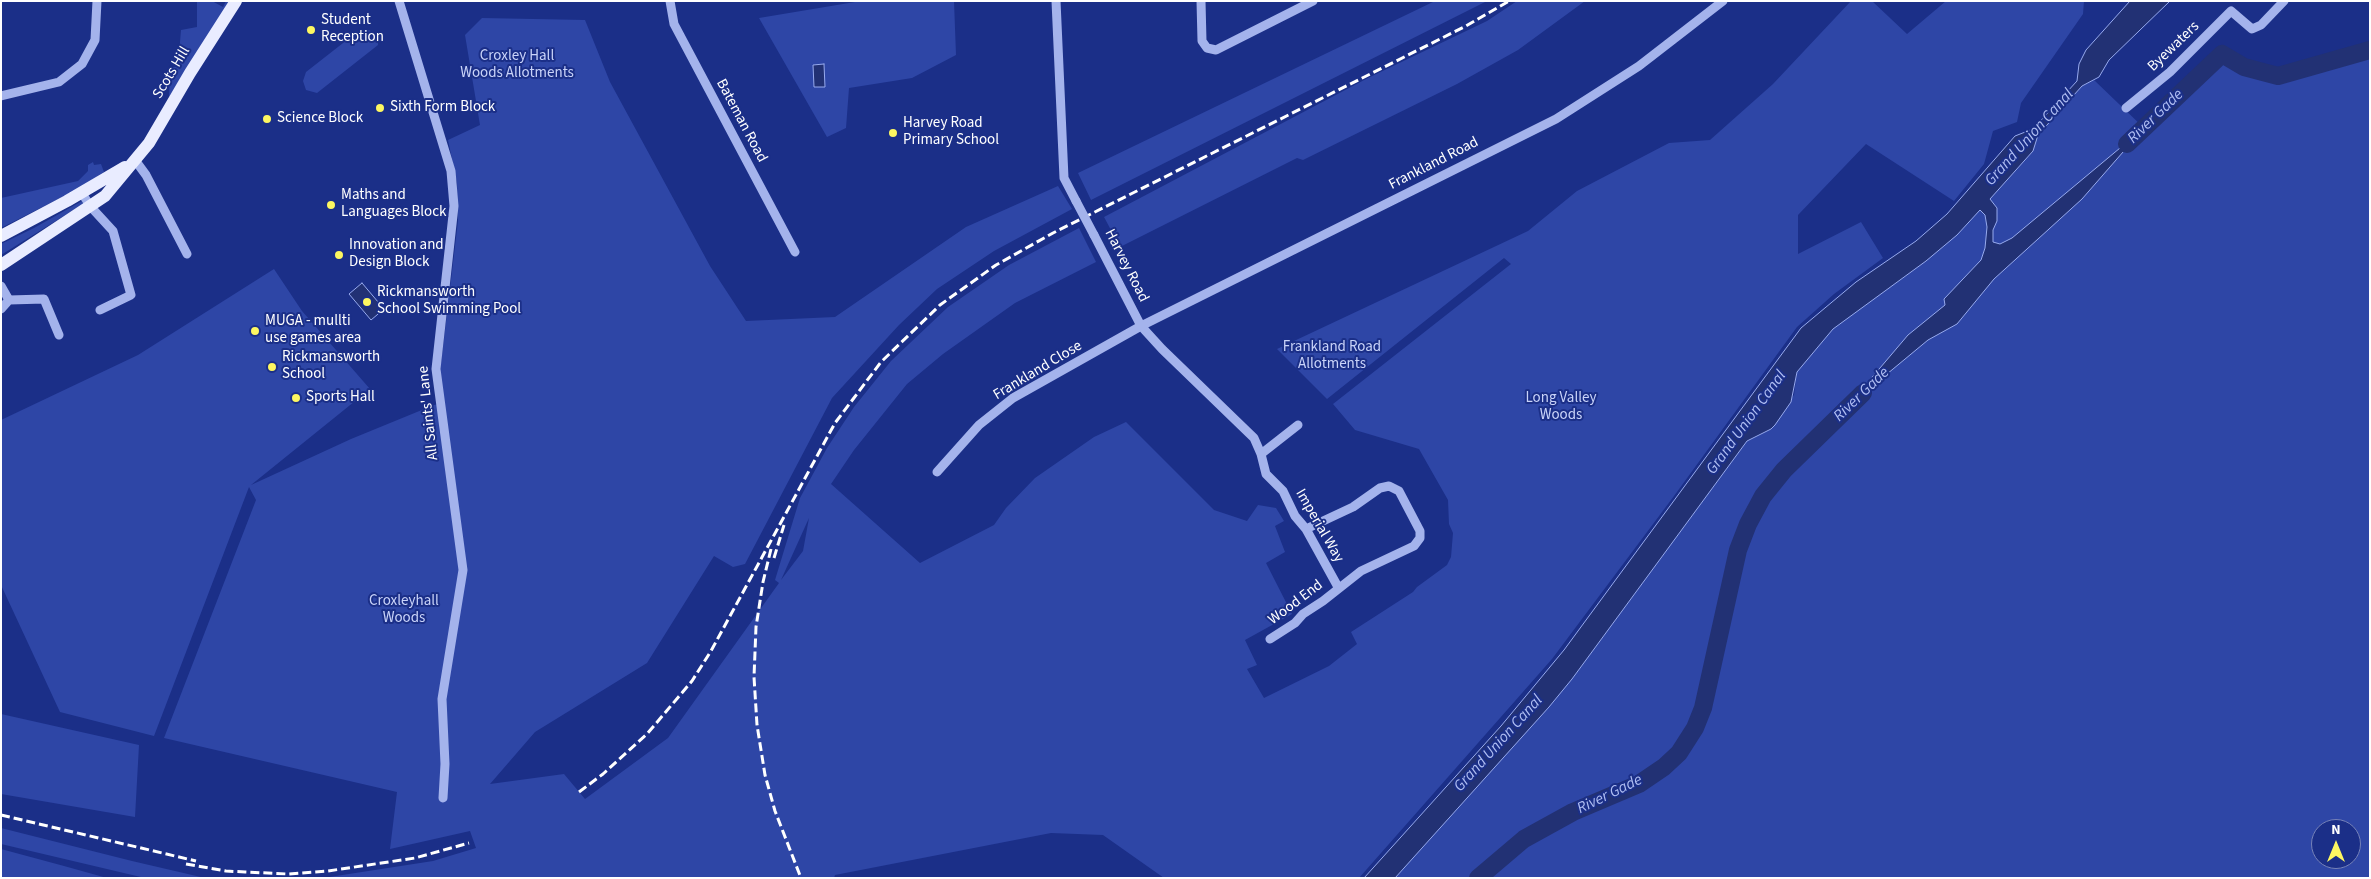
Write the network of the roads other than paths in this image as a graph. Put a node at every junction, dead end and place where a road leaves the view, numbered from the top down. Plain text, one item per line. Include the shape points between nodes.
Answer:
1 (97, 1) edge
2 (236, 1) edge
3 (399, 1) edge
4 (670, 1) edge
5 (1056, 1) edge
6 (1201, 1) edge
7 (1313, 1) edge
8 (1723, 1) edge
9 (2284, 1) edge
10 (1, 96) edge
11 (2126, 108) dead end
12 (135, 160) junction
13 (82, 193) junction
14 (90, 206) junction
15 (1, 236) edge
16 (795, 252) dead end
17 (187, 254) dead end
18 (1, 264) edge
19 (1, 286) edge
20 (9, 300) junction
21 (1, 309) edge
22 (100, 310) dead end
23 (1141, 326) junction
24 (59, 335) dead end
25 (1298, 424) dead end
26 (1261, 454) junction
27 (937, 472) dead end
28 (1306, 529) junction
29 (1338, 588) junction
30 (1270, 639) dead end
31 (443, 798) dead end

1 - 10 street via 95,40 82,64 59,82
2 - 12 main road, Scots Hill via 149,143
3 - 31 street, All Saints' Lane via 451,171 454,206 436,370 463,570 442,699
4 - 16 street, Bateman Road via 674,24
5 - 23 street, Harvey Road, bridge via 1064,178
6 - 7 street via 1202,41 1207,48 1216,50
8 - 23 street, Frankland Road via 1639,66 1556,119
9 - 11 street, Byewaters via 2252,29 2231,11 2170,72
12 - 13 main road, Scots Hill
12 - 14 main road, Scots Hill via 105,196
12 - 17 street
13 - 14 street
13 - 15 main road, Scots Hill
14 - 18 main road, Scots Hill
14 - 22 street via 113,231 131,294
19 - 20 street
20 - 21 street
20 - 24 street via 44,298
23 - 26 street, Harvey Road via 1254,438
23 - 27 street, Frankland Close via 1013,398 979,424
25 - 26 street
26 - 28 street, Imperial Way via 1266,474 1283,491 1295,516
28 - 29 street, Imperial Way
28 - 29 street, Wood End via 1353,506 1380,488 1392,486 1399,491 1420,531 1418,542 1361,571
29 - 30 street, Wood End

